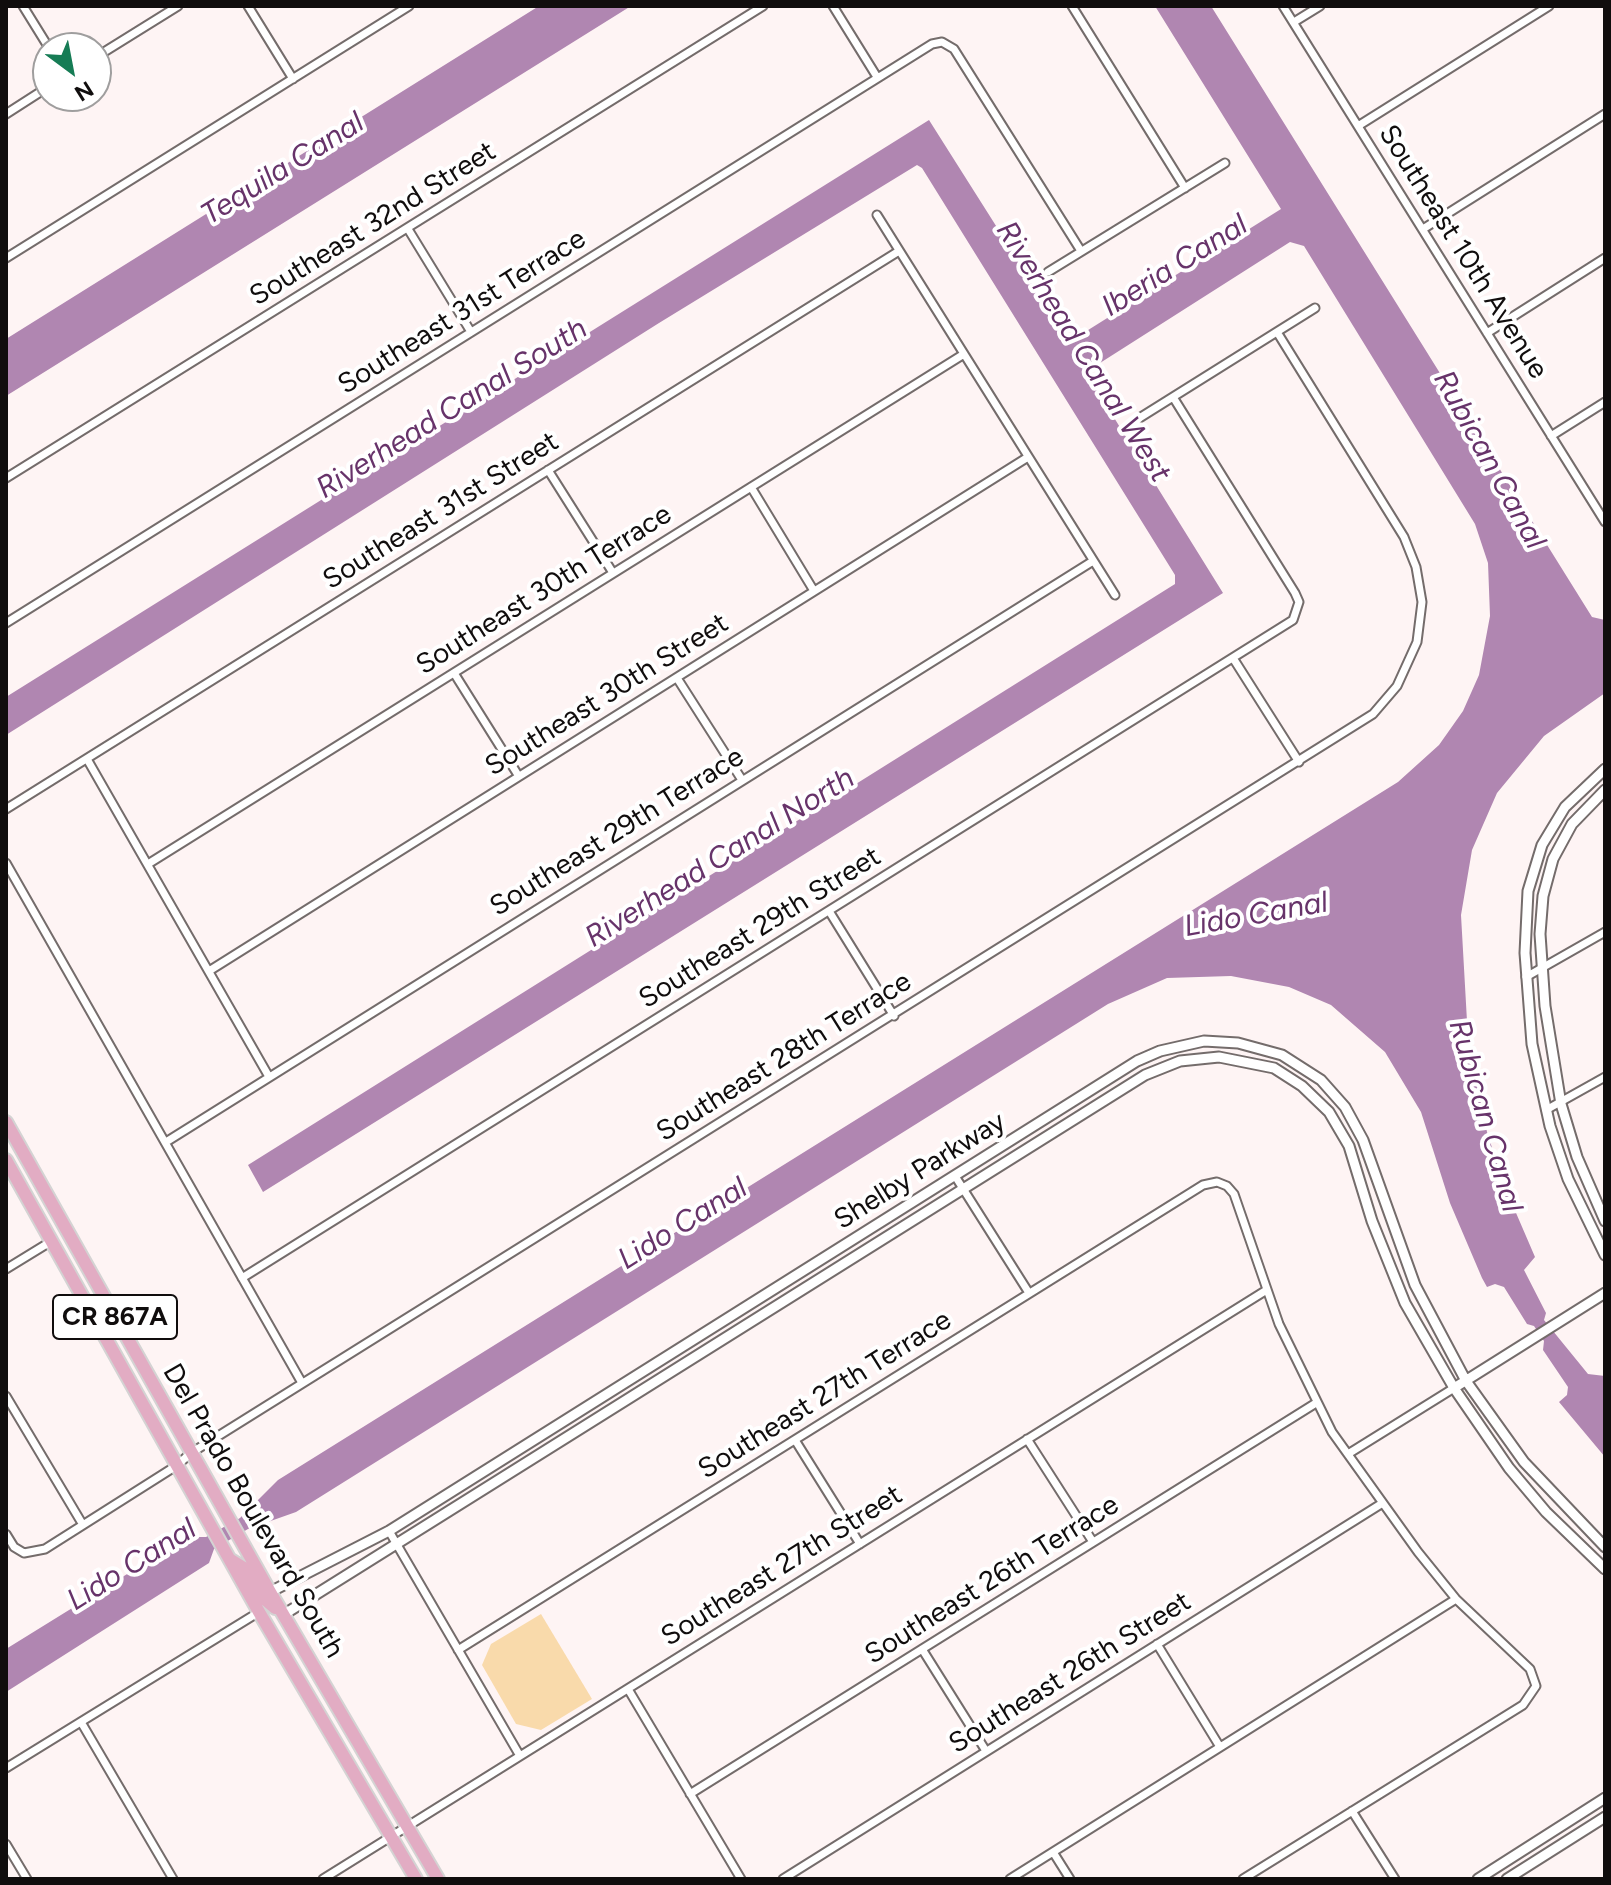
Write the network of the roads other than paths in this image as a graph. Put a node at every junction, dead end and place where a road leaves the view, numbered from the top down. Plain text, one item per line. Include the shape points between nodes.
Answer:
1 (23, 6) edge
2 (178, 6) edge
3 (248, 6) edge
4 (409, 6) edge
5 (763, 6) edge
6 (833, 6) edge
7 (1072, 6) edge
8 (1283, 6) edge
9 (1320, 6) edge
10 (1549, 6) edge
11 (1294, 22) junction
12 (39, 32) edge
13 (112, 47) edge
14 (877, 77) junction
15 (293, 79) junction
16 (32, 97) edge
17 (6, 114) edge
18 (1605, 114) edge
19 (1358, 126) junction
20 (1225, 163) dead end
21 (1185, 188) junction
22 (877, 215) dead end
23 (408, 229) junction
24 (1423, 229) junction
25 (899, 251) junction
26 (1081, 251) junction
27 (6, 258) edge
28 (1605, 258) edge
29 (1048, 272) dead end
30 (1315, 308) dead end
31 (471, 332) junction
32 (1277, 332) junction
33 (1487, 333) junction
34 (964, 354) junction
35 (1173, 397) junction
36 (1605, 402) edge
37 (1141, 417) dead end
38 (1551, 436) junction
39 (1028, 457) junction
40 (548, 470) junction
41 (6, 478) edge
42 (751, 487) junction
43 (1605, 522) edge
44 (1093, 561) junction
45 (613, 573) junction
46 (814, 591) junction
47 (1115, 595) dead end
48 (6, 623) edge
49 (1233, 658) junction
50 (454, 673) junction
51 (677, 678) junction
52 (87, 759) junction
53 (1299, 762) junction
54 (1605, 769) edge
55 (518, 775) junction
56 (742, 780) junction
57 (1605, 790) edge
58 (6, 809) edge
59 (6, 863) edge
60 (148, 864) junction
61 (829, 911) junction
62 (1605, 932) edge
63 (209, 971) junction
64 (1541, 971) junction
65 (1526, 977) junction
66 (894, 1016) junction
67 (1137, 1061) junction
68 (268, 1075) junction
69 (1145, 1075) junction
70 (1605, 1077) edge
71 (1561, 1104) junction
72 (1546, 1110) junction
73 (6, 1122) edge
74 (166, 1142) junction
75 (6, 1160) edge
76 (955, 1176) junction
77 (963, 1189) junction
78 (1605, 1221) edge
79 (1591, 1228) junction
80 (50, 1242) junction
81 (1605, 1255) edge
82 (6, 1269) edge
83 (93, 1277) junction
84 (242, 1278) junction
85 (1265, 1291) junction
86 (1029, 1293) junction
87 (1605, 1293) edge
88 (1466, 1381) junction
89 (302, 1383) junction
90 (1454, 1388) junction
91 (6, 1396) edge
92 (1316, 1403) junction
93 (1027, 1439) junction
94 (795, 1440) junction
95 (191, 1453) junction
96 (1348, 1454) junction
97 (176, 1466) junction
98 (1381, 1504) junction
99 (83, 1525) junction
100 (389, 1531) junction
101 (6, 1534) edge
102 (1093, 1542) junction
103 (396, 1543) junction
104 (860, 1544) junction
105 (1605, 1547) edge
106 (227, 1556) junction
107 (1605, 1568) edge
108 (270, 1592) junction
109 (1456, 1599) junction
110 (259, 1612) junction
111 (283, 1615) junction
112 (1157, 1644) junction
113 (922, 1649) junction
114 (458, 1650) junction
115 (318, 1674) junction
116 (628, 1689) junction
117 (81, 1722) junction
118 (1220, 1747) junction
119 (986, 1751) junction
120 (520, 1756) junction
121 (6, 1768) edge
122 (690, 1794) junction
123 (1605, 1798) edge
124 (1352, 1811) junction
125 (1605, 1817) edge
126 (407, 1827) junction
127 (392, 1836) junction
128 (6, 1844) edge
129 (1053, 1852) junction
130 (27, 1879) edge
131 (173, 1879) edge
132 (323, 1879) edge
133 (416, 1879) edge
134 (438, 1879) edge
135 (741, 1879) edge
136 (783, 1879) edge
137 (1010, 1879) edge
138 (1070, 1879) edge
139 (1243, 1879) edge
140 (1395, 1879) edge
141 (1478, 1879) edge
142 (1507, 1879) edge

1 - 12 street
2 - 13 street
3 - 15 street
4 - 15 street
5 - 23 street, Southeast 32nd Street
6 - 14 street
7 - 21 street
8 - 11 street, Southeast 10th Avenue
9 - 11 street
10 - 19 street
11 - 19 street, Southeast 10th Avenue
14 - 26 street, Southeast 31st Terrace via 932,44 942,42 954,49
14 - 31 street, Southeast 31st Terrace
15 - 27 street
16 - 17 street
18 - 24 street
19 - 24 street, Southeast 10th Avenue
20 - 21 street
21 - 26 street
22 - 25 street
23 - 31 street
23 - 41 street, Southeast 32nd Street
24 - 33 street, Southeast 10th Avenue
25 - 34 street
25 - 40 street, Southeast 31st Street
26 - 29 street
28 - 33 street
30 - 32 street
31 - 48 street, Southeast 31st Terrace
32 - 35 street
32 - 53 street, Southeast 28th Terrace via 1404,537 1416,567 1422,614 1404,676 1373,714
33 - 38 street, Southeast 10th Avenue
34 - 39 street
34 - 42 street, Southeast 30th Terrace
35 - 37 street
35 - 49 street, Southeast 29th Street via 1295,593 1298,611 1293,620
36 - 38 street
38 - 43 street, Southeast 10th Avenue
39 - 44 street
39 - 46 street, Southeast 30th Street
40 - 45 street
40 - 52 street, Southeast 31st Street
42 - 45 street, Southeast 30th Terrace
42 - 46 street
44 - 47 street
44 - 56 street, Southeast 29th Terrace
45 - 50 street, Southeast 30th Terrace
46 - 51 street, Southeast 30th Street
49 - 53 street
49 - 61 street, Southeast 29th Street
50 - 55 street
50 - 60 street, Southeast 30th Terrace
51 - 55 street, Southeast 30th Street
51 - 56 street
52 - 58 street, Southeast 31st Street
52 - 60 street
53 - 66 street, Southeast 28th Terrace
54 - 65 street via 1565,807 1536,859 1526,902
55 - 63 street, Southeast 30th Street
56 - 68 street, Southeast 29th Terrace
57 - 64 street via 1572,824 1549,871 1540,921
59 - 74 street
60 - 63 street
61 - 66 street
61 - 84 street, Southeast 29th Street
62 - 64 street
63 - 68 street
64 - 65 street
64 - 71 street
65 - 72 street via 1532,1044
66 - 89 street, Southeast 28th Terrace
67 - 69 street
67 - 76 street, Shelby Parkway
67 - 88 street, Shelby Parkway via 1193,1043 1238,1043 1292,1060 1329,1089 1357,1127 1415,1285
68 - 74 street, Southeast 29th Terrace
69 - 77 street, Shelby Parkway
69 - 90 street, Shelby Parkway via 1193,1059 1241,1059 1284,1073 1320,1102 1349,1146 1405,1303
70 - 71 street
71 - 72 street
71 - 78 street
72 - 79 street via 1560,1158
73 - 83 main road, Del Prado Boulevard South / CR 867A
74 - 84 street
75 - 80 main road, Del Prado Boulevard South / CR 867A
76 - 77 street
76 - 100 street, Shelby Parkway
77 - 86 street
77 - 103 street, Shelby Parkway
78 - 79 street
79 - 81 street
80 - 82 street
80 - 83 main road via 68,1249
80 - 97 main road, Del Prado Boulevard South / CR 867A
83 - 95 main road, Del Prado Boulevard South / CR 867A
84 - 89 street
85 - 86 street, Southeast 27th Terrace via 1234,1194 1217,1182 1203,1185
85 - 92 street
85 - 93 street, Southeast 27th Street
86 - 94 street, Southeast 27th Terrace
87 - 88 street
88 - 90 street
88 - 105 street, Shelby Parkway via 1524,1462
89 - 95 street, Southeast 28th Terrace
90 - 96 street
90 - 107 street, Shelby Parkway via 1519,1479
91 - 99 street
92 - 96 street
92 - 102 street, Southeast 26th Terrace
93 - 102 street
93 - 104 street, Southeast 27th Street
94 - 104 street
94 - 114 street, Southeast 27th Terrace
95 - 97 street, Southeast 28th Terrace
95 - 108 main road, Del Prado Boulevard South / CR 867A
96 - 98 street
97 - 99 street, Southeast 28th Terrace
97 - 106 main road, Del Prado Boulevard South / CR 867A
98 - 109 street
98 - 112 street, Southeast 26th Street
99 - 101 street, Southeast 28th Terrace via 45,1549 24,1553
100 - 103 street
100 - 108 street, Shelby Parkway
102 - 113 street, Southeast 26th Terrace
103 - 111 street, Shelby Parkway
103 - 114 street
104 - 116 street, Southeast 27th Street
106 - 110 main road, Del Prado Boulevard South / CR 867A
106 - 111 main road via 244,1568 262,1597
108 - 111 main road, Del Prado Boulevard South / CR 867A
109 - 118 street
109 - 124 street via 1530,1669 1536,1686 1532,1696
110 - 115 main road via 281,1627 302,1661
110 - 117 street
110 - 127 main road, Del Prado Boulevard South / CR 867A
111 - 115 main road, Del Prado Boulevard South / CR 867A
112 - 118 street
112 - 119 street, Southeast 26th Street
113 - 119 street
113 - 122 street, Southeast 26th Terrace
114 - 120 street
115 - 126 main road, Del Prado Boulevard South / CR 867A
116 - 120 street, Southeast 27th Street
116 - 122 street
117 - 121 street
117 - 131 street
118 - 129 street
119 - 136 street, Southeast 26th Street
120 - 126 street, Southeast 27th Street
122 - 135 street
123 - 141 street
124 - 139 street
124 - 140 street
125 - 142 street
126 - 127 street, Southeast 27th Street
126 - 134 main road, Del Prado Boulevard South / CR 867A
127 - 132 street, Southeast 27th Street
127 - 133 main road, Del Prado Boulevard South / CR 867A
128 - 130 street
129 - 137 street
129 - 138 street

